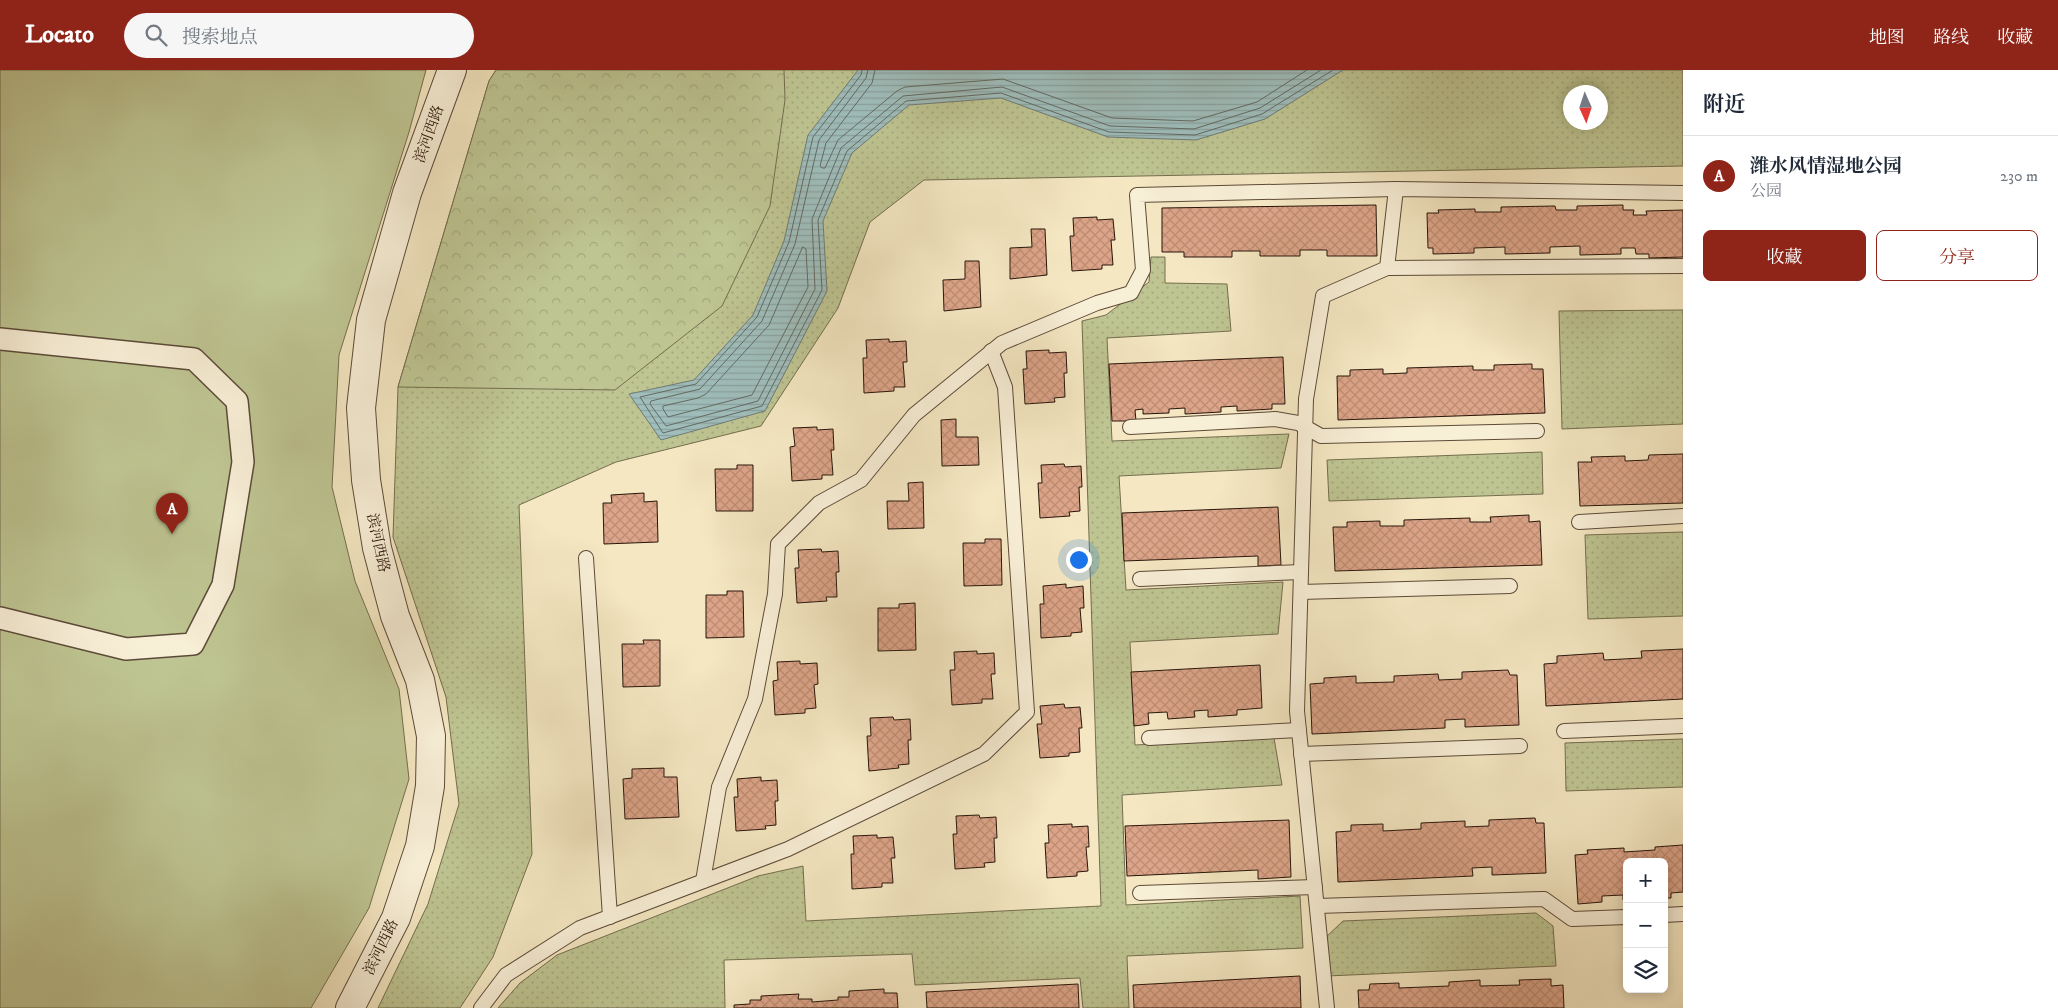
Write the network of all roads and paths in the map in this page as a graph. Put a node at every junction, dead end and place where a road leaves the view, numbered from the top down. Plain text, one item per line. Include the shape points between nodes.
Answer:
1 (452, 70) edge
2 (1396, 189) junction
3 (1683, 193) edge
4 (1683, 266) edge
5 (1387, 268) junction
6 (0, 339) edge
7 (992, 351) junction
8 (1130, 427) dead end
9 (1306, 428) junction
10 (1538, 431) dead end
11 (1683, 516) edge
12 (1579, 522) dead end
13 (586, 558) dead end
14 (1301, 572) junction
15 (1140, 579) dead end
16 (1510, 586) dead end
17 (1301, 592) junction
18 (0, 618) edge
19 (1683, 726) edge
20 (1299, 730) junction
21 (1564, 731) dead end
22 (1149, 738) dead end
23 (1520, 746) dead end
24 (1301, 754) junction
25 (703, 881) junction
26 (1315, 887) junction
27 (1140, 893) dead end
28 (1317, 906) junction
29 (1683, 914) edge
30 (1668, 915) edge
31 (610, 917) junction
32 (1623, 917) edge
33 (350, 1008) edge
34 (481, 1008) edge
35 (1327, 1008) edge

1 - 33 street, 滨河西路 via 407,194 371,320 361,408 366,480 377,548 395,616 420,680 431,736 430,786 420,846 396,918
2 - 3 lane
2 - 5 lane
2 - 7 lane via 1137,195 1142,270 1131,292 1088,306 1002,343
4 - 5 lane
5 - 9 lane via 1323,296 1306,399
6 - 18 street via 194,359 237,401 243,462 223,585 193,644 126,649
7 - 25 lane via 914,415 861,480 819,503 778,544 775,594 755,699 719,787
7 - 25 lane via 1005,387 1027,712 984,754 788,848
8 - 9 lane via 1275,419
9 - 10 lane via 1321,436
9 - 14 lane
11 - 12 lane
13 - 31 lane
14 - 15 lane
14 - 17 lane
16 - 17 lane
17 - 20 lane
19 - 21 lane
20 - 22 lane
20 - 24 lane
23 - 24 lane
24 - 26 lane
25 - 31 lane
26 - 27 lane
26 - 28 lane
28 - 32 lane via 1544,899 1572,920
28 - 35 lane
29 - 30 lane
31 - 34 lane via 580,928 506,975

